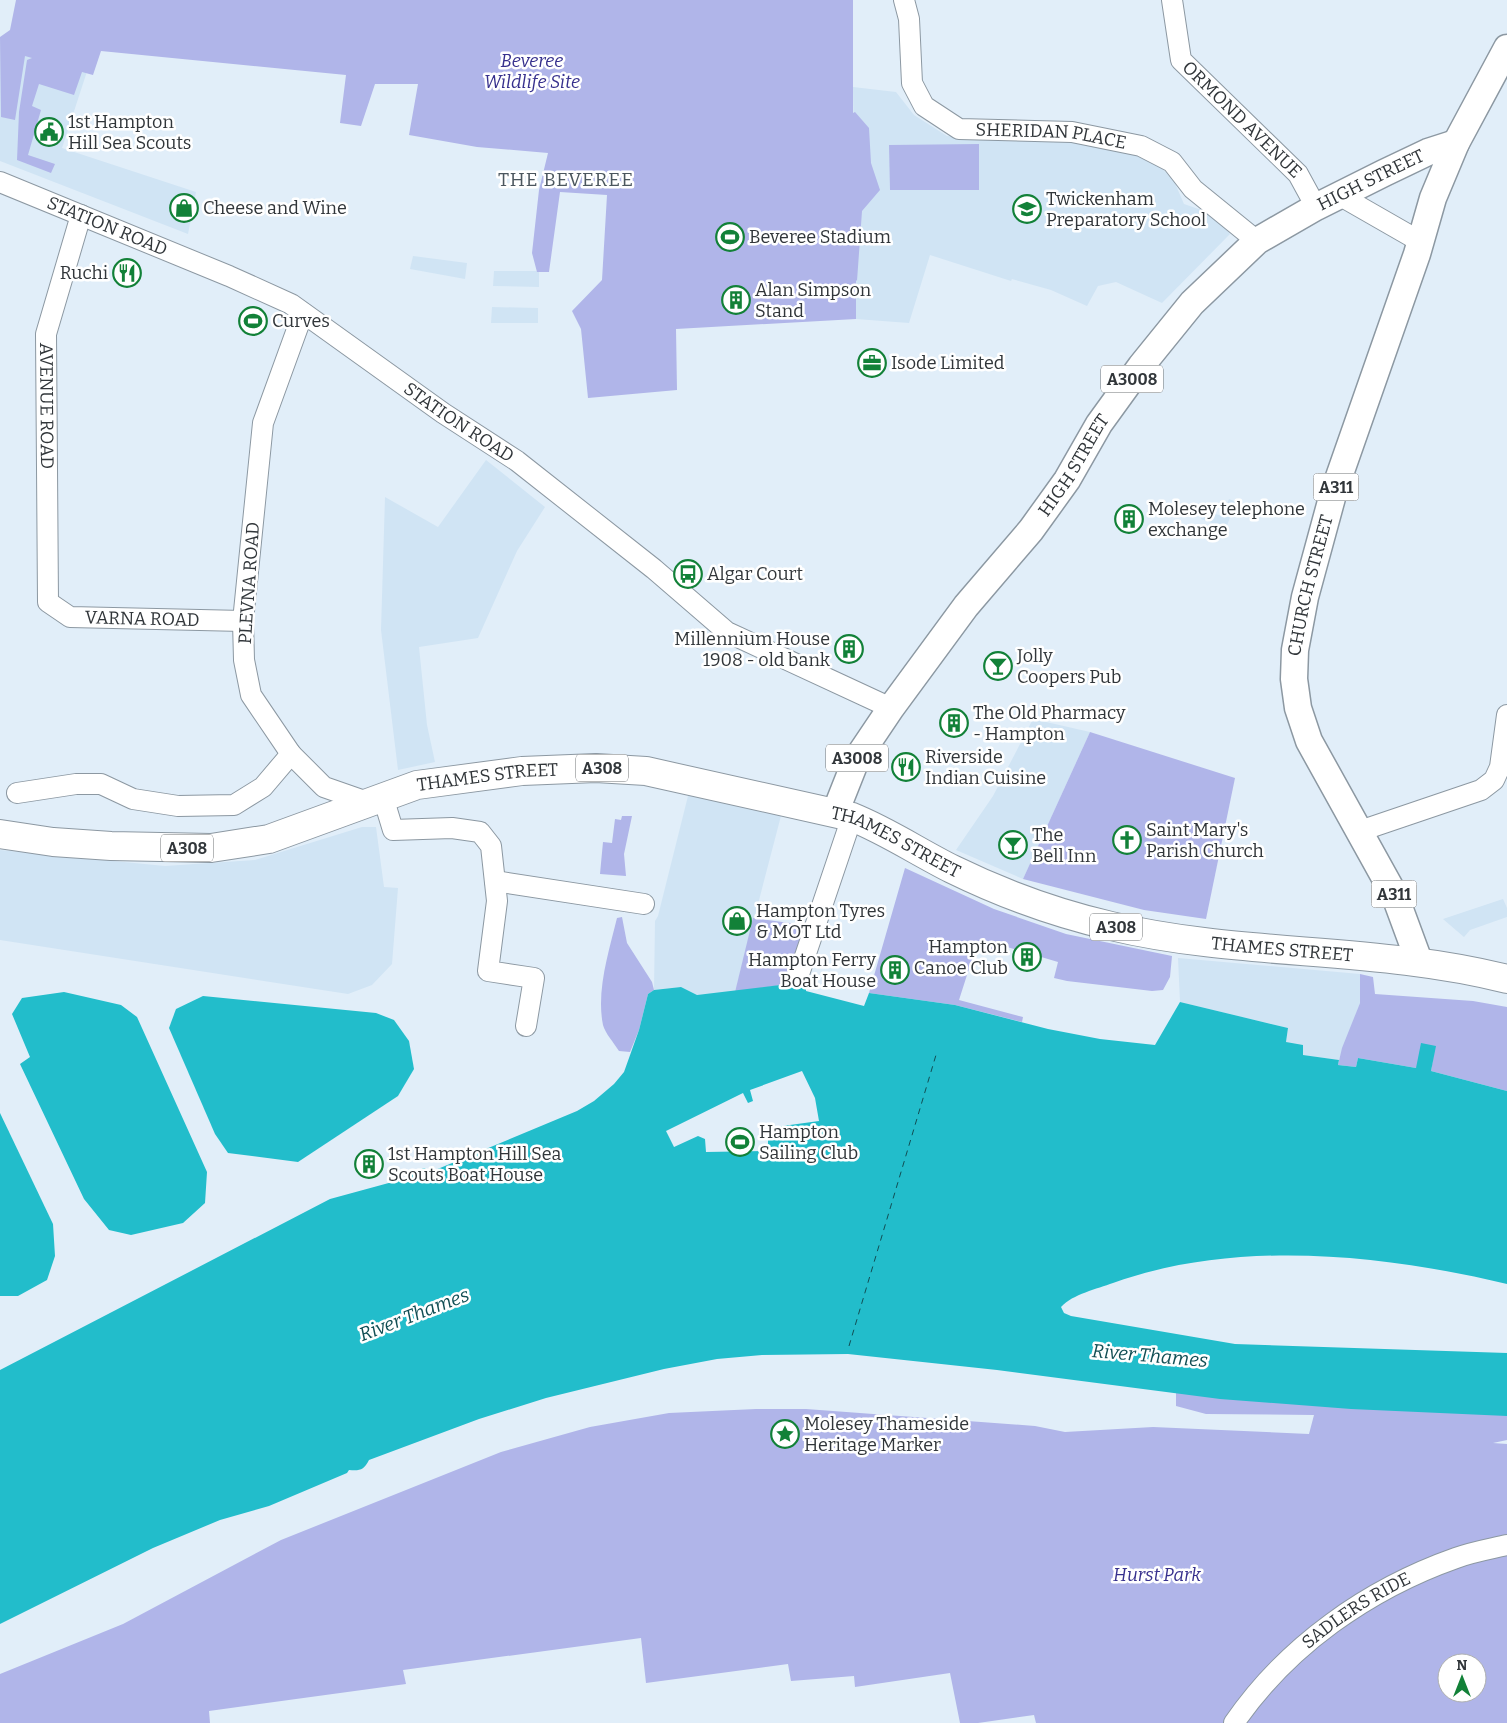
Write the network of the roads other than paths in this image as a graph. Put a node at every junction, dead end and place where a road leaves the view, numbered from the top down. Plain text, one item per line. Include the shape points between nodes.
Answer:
1 (904, 0) edge
2 (1172, 0) edge
3 (1507, 48) edge
4 (1456, 143) junction
5 (0, 182) edge
6 (1328, 201) junction
7 (81, 215) junction
8 (1257, 241) junction
9 (1421, 242) junction
10 (303, 313) junction
11 (48, 602) joint
12 (243, 621) junction
13 (891, 708) junction
14 (1507, 715) edge
15 (291, 754) junction
16 (17, 793) dead end
17 (375, 800) junction
18 (843, 815) junction
19 (1360, 831) junction
20 (0, 834) edge
21 (495, 881) junction
22 (644, 904) dead end
23 (1419, 961) junction
24 (799, 974) dead end
25 (1507, 979) edge
26 (526, 1026) dead end
27 (1507, 1545) edge
28 (1234, 1723) edge

1 - 8 street, SHERIDAN PLACE via 910,19 912,83 924,106 959,129 1072,132 1141,146 1172,162 1193,188
2 - 6 street, ORMOND AVENUE via 1181,60
3 - 4 main road, A311
4 - 6 main road, HIGH STREET / A3008 via 1428,152
4 - 9 main road, CHURCH STREET / A311 via 1433,198
5 - 7 street, STATION ROAD
6 - 8 main road, HIGH STREET / A3008
6 - 9 street
7 - 10 street, STATION ROAD via 229,276 291,304
7 - 11 street, AVENUE ROAD via 46,334
8 - 13 main road, HIGH STREET / A3008 via 1192,304 1141,366 1046,509 966,606
9 - 19 main road, CHURCH STREET / A311 via 1333,494 1305,597 1295,650 1294,679 1309,740
10 - 12 street, PLEVNA ROAD via 263,423
10 - 13 street, STATION ROAD via 516,461 654,569 727,632
11 - 12 street, VARNA ROAD via 70,617
12 - 15 street, PLEVNA ROAD via 244,660 251,695
13 - 18 main road, HIGH STREET / A3008 via 856,760
14 - 19 street via 1500,767 1494,780 1481,790
15 - 16 street via 263,787 234,805 178,806 133,799 102,784 76,784
15 - 17 street, PLEVNA ROAD via 324,787
17 - 18 highway, THAMES STREET / A308 via 417,785 490,775 596,768 646,771
17 - 20 highway, A308 via 269,839 211,848 53,842
17 - 21 street via 393,830 452,828 480,832 491,846
18 - 23 highway, THAMES STREET / A308 via 880,829 921,854 1016,899 1088,921 1211,942
18 - 24 street
19 - 23 main road, CHURCH STREET / A311 via 1395,896
21 - 22 street
21 - 26 street via 497,901 488,971 534,978
23 - 25 highway, A308
27 - 28 street, SADLERS RIDE via 1456,1558 1405,1578 1357,1604 1299,1651 1253,1696

